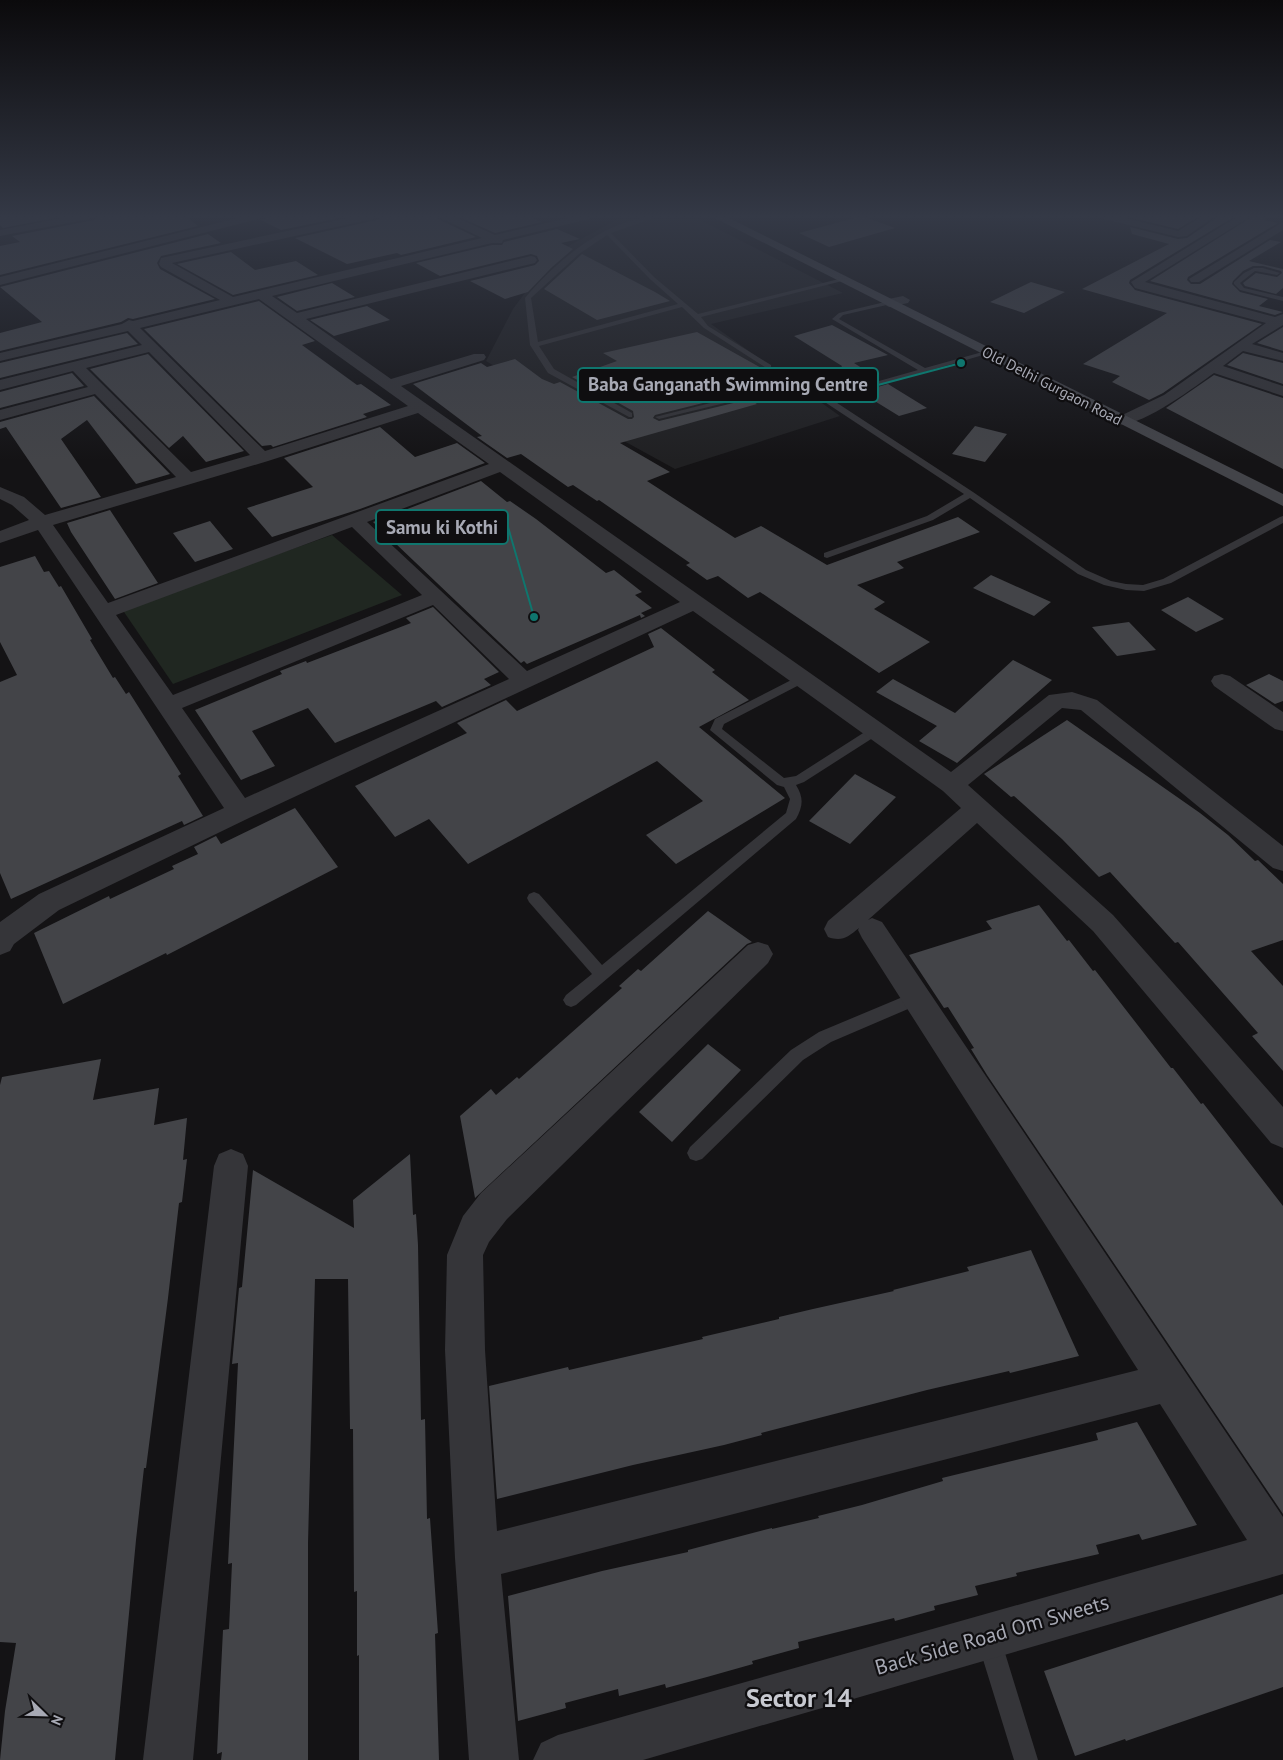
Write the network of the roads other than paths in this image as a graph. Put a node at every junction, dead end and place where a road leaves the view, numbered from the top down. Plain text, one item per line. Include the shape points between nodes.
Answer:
1 (223, 297) edge
2 (241, 297) edge
3 (277, 297) edge
4 (378, 297) edge
5 (529, 297) edge
6 (676, 297) edge
7 (774, 297) edge
8 (886, 297) edge
9 (889, 297) edge
10 (1192, 297) edge
11 (230, 301) junction
12 (896, 301) junction
13 (685, 304) junction
14 (698, 316) junction
15 (294, 318) junction
16 (1280, 320) edge
17 (130, 324) junction
18 (1257, 334) junction
19 (1275, 339) dead end
20 (534, 345) junction
21 (154, 346) junction
22 (1241, 346) junction
23 (986, 353) junction
24 (0, 356) edge
25 (479, 357) dead end
26 (1283, 357) edge
27 (76, 366) junction
28 (768, 367) dead end
29 (1214, 368) junction
30 (924, 370) junction
31 (0, 385) edge
32 (389, 385) junction
33 (97, 389) junction
34 (1283, 391) edge
35 (826, 398) junction
36 (420, 407) junction
37 (0, 415) edge
38 (629, 415) dead end
39 (659, 417) dead end
40 (1128, 418) junction
41 (262, 457) junction
42 (504, 465) junction
43 (188, 479) junction
44 (1283, 489) edge
45 (970, 494) junction
46 (6, 500) edge
47 (1283, 501) edge
48 (1283, 519) edge
49 (355, 520) junction
50 (42, 522) junction
51 (0, 537) edge
52 (827, 555) dead end
53 (436, 597) junction
54 (696, 602) junction
55 (104, 612) junction
56 (801, 679) junction
57 (524, 680) junction
58 (1222, 681) dead end
59 (169, 705) junction
60 (1283, 723) edge
61 (875, 731) junction
62 (788, 783) junction
63 (952, 785) junction
64 (978, 808) junction
65 (240, 811) junction
66 (1283, 861) edge
67 (534, 898) dead end
68 (1, 936) edge
69 (758, 954) dead end
70 (601, 974) junction
71 (917, 998) junction
72 (571, 1000) dead end
73 (1283, 1132) edge
74 (696, 1153) dead end
75 (231, 1166) dead end
76 (1170, 1382) junction
77 (1282, 1552) edge
78 (477, 1558) junction
79 (988, 1636) junction
80 (168, 1760) edge
81 (494, 1760) edge
82 (558, 1760) edge
83 (1026, 1760) edge

1 - 11 street
2 - 11 street
3 - 15 street
4 - 15 street
5 - 20 lane
6 - 13 lane
7 - 14 lane
8 - 12 main road, Old Delhi Gurgaon Road
9 - 12 main road, Old Delhi Gurgaon Road
10 - 16 street
11 - 17 street
12 - 23 main road, Old Delhi Gurgaon Road
12 - 30 lane via 841,314 835,320
12 - 40 main road, Old Delhi Gurgaon Road
13 - 14 lane
13 - 20 lane
14 - 28 lane via 706,327
15 - 32 street
16 - 18 street
17 - 21 street
17 - 24 street
18 - 19 street
18 - 22 street
20 - 38 lane via 550,371
21 - 27 street
21 - 41 street
22 - 26 street
22 - 29 street
23 - 30 lane
23 - 40 main road, Old Delhi Gurgaon Road
25 - 32 street
27 - 31 street
27 - 33 street
29 - 34 street
29 - 40 street via 1170,398
30 - 35 lane
32 - 36 street
33 - 37 street
33 - 43 street
35 - 39 lane via 807,387 782,386
35 - 45 lane
36 - 41 street
36 - 42 street
40 - 44 main road, Old Delhi Gurgaon Road
40 - 47 main road, Old Delhi Gurgaon Road
41 - 43 street
42 - 49 street
42 - 54 street
43 - 50 street
45 - 48 lane via 1082,572 1126,587 1144,588 1167,580
45 - 52 lane via 930,518
46 - 50 street
49 - 53 street
49 - 55 street
50 - 51 street
50 - 55 street
53 - 57 street
53 - 59 street
54 - 56 street
54 - 57 street
55 - 59 street
56 - 61 street
56 - 62 lane via 716,726 716,730 781,782
57 - 65 street
58 - 60 street
59 - 65 street
61 - 62 lane via 800,779
61 - 63 street
62 - 70 lane via 798,800 791,816
63 - 64 street
63 - 66 street via 1057,700 1072,700 1089,705
64 - 71 street via 855,930
64 - 73 street via 1103,923
65 - 68 street via 49,902
67 - 70 lane
69 - 78 street via 494,1206 476,1229 465,1255 465,1350
70 - 72 lane
71 - 74 lane via 825,1037 797,1055
71 - 76 street
75 - 80 street
76 - 77 street
76 - 78 street
77 - 79 street, Back Side Road Om Sweets
78 - 81 street
79 - 82 street, Back Side Road Om Sweets
79 - 83 lane

